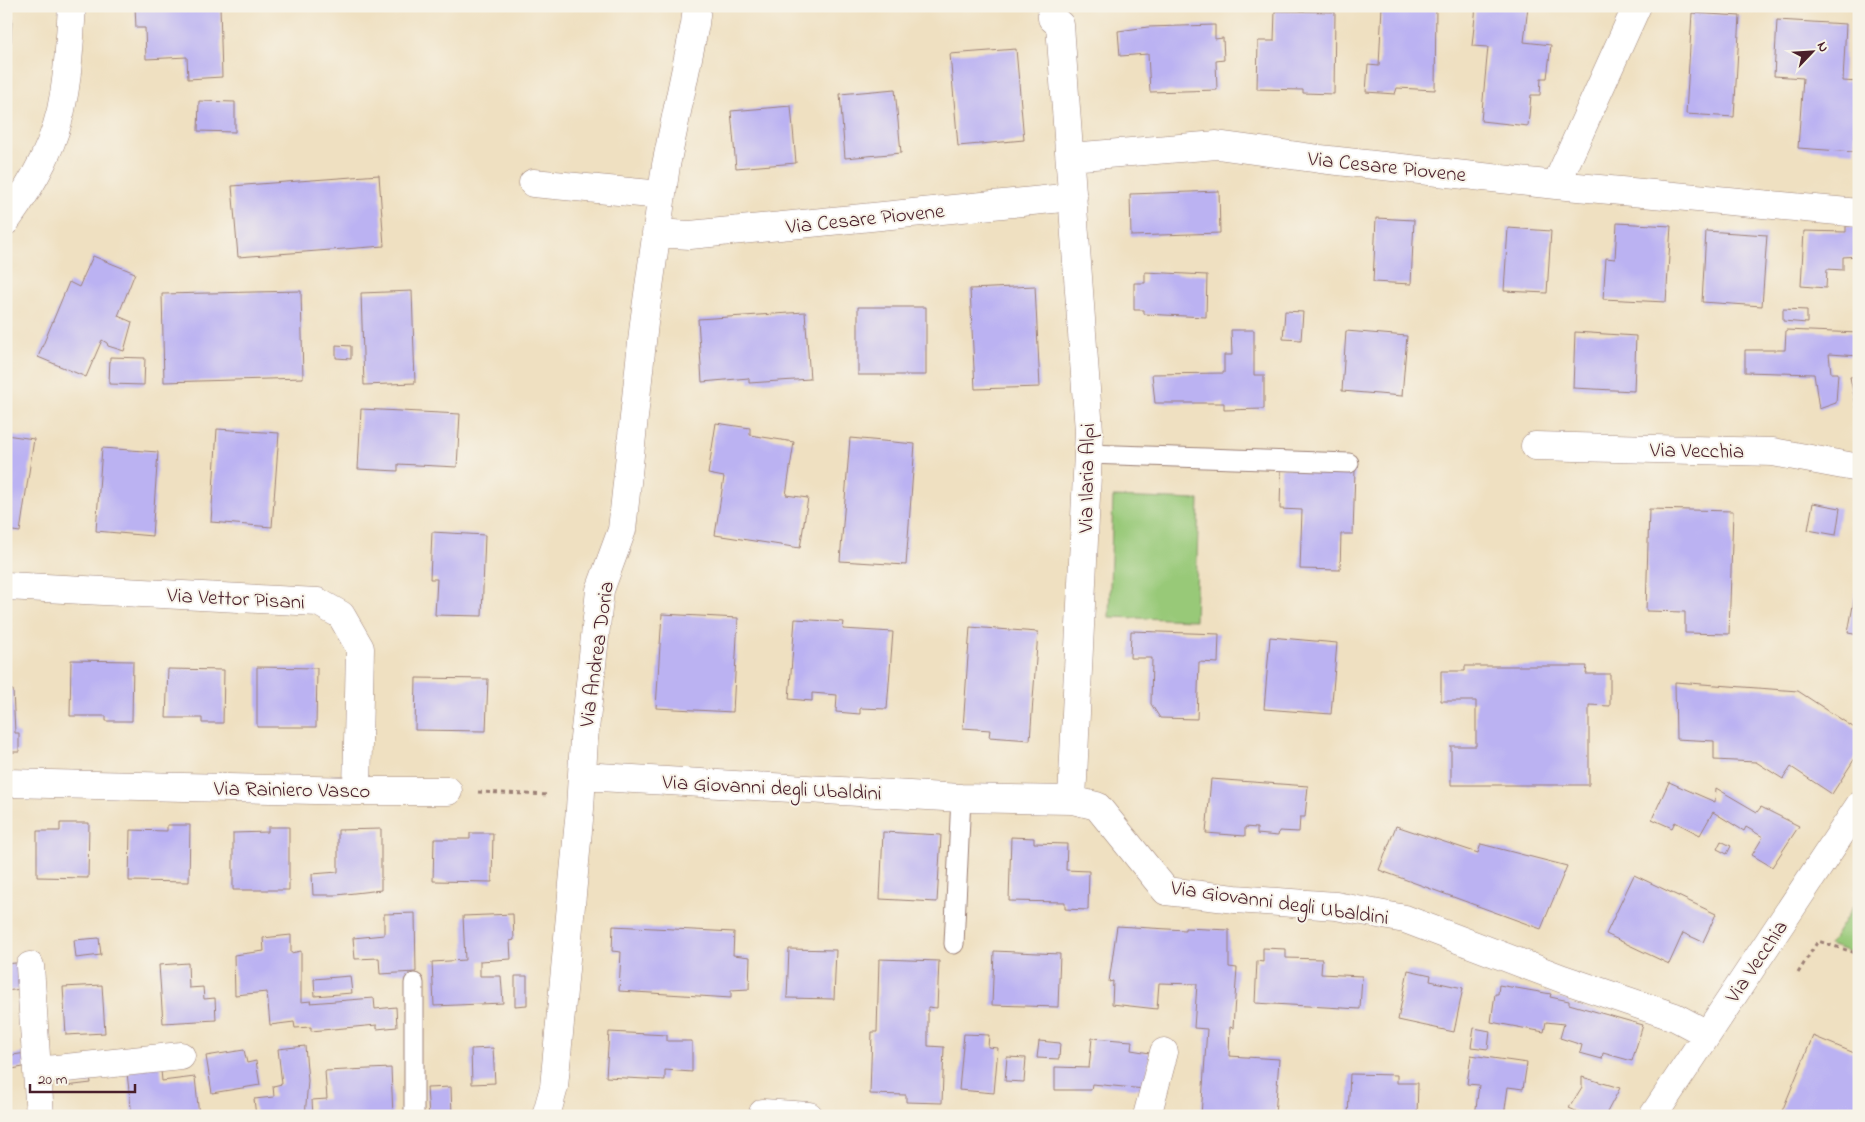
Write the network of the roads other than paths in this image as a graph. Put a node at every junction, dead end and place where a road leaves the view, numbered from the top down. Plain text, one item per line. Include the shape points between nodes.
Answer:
1 (72, 6) edge
2 (697, 6) edge
3 (1051, 6) edge
4 (1638, 6) edge
5 (1070, 157) junction
6 (532, 183) dead end
7 (1556, 185) junction
8 (662, 195) junction
9 (1073, 197) junction
10 (1859, 213) edge
11 (6, 221) edge
12 (656, 234) junction
13 (1535, 446) dead end
14 (1088, 454) junction
15 (1349, 463) dead end
16 (1859, 468) edge
17 (6, 586) edge
18 (582, 776) junction
19 (6, 783) edge
20 (357, 791) junction
21 (448, 791) road end
22 (961, 798) junction
23 (1072, 800) junction
24 (1859, 806) edge
25 (954, 944) dead end
26 (30, 966) dead end
27 (414, 983) dead end
28 (1707, 1034) junction
29 (1164, 1052) dead end
30 (181, 1056) dead end
31 (37, 1071) junction
32 (763, 1113) dead end
33 (40, 1116) edge
34 (414, 1116) edge
35 (546, 1116) edge
36 (809, 1116) edge
37 (1147, 1116) edge
38 (1653, 1116) edge

1 - 11 street via 64,95 50,145 31,185
2 - 8 street, Via Andrea Doria
3 - 5 street via 1052,18 1060,26
4 - 7 street
5 - 7 street, Via Cesare Piovene via 1217,145
5 - 9 street, Via Ilaria Alpi
6 - 8 street
7 - 10 street, Via Cesare Piovene
8 - 12 street, Via Andrea Doria
9 - 12 street, Via Cesare Piovene via 690,235
9 - 14 street, Via Ilaria Alpi
12 - 18 street, Via Andrea Doria via 622,530 600,590
13 - 16 street, Via Vecchia via 1773,452
14 - 15 lane
14 - 23 street, Via Ilaria Alpi
17 - 20 street, Via Vettor Pisani via 318,602 341,616 360,648
18 - 22 street, Via Giovanni degli Ubaldini
18 - 35 street, Via Andrea Doria via 554,1087
19 - 20 street, Via Rainiero Vasco
20 - 21 street, Via Rainiero Vasco
22 - 23 street, Via Giovanni degli Ubaldini
22 - 25 lane
23 - 28 street, Via Giovanni degli Ubaldini via 1097,806 1166,891 1336,906 1404,919 1675,1017
24 - 28 street, Via Vecchia
26 - 31 street
27 - 34 lane
28 - 38 street, Via Vecchia
29 - 37 street
30 - 31 street
31 - 33 street
32 - 36 street

